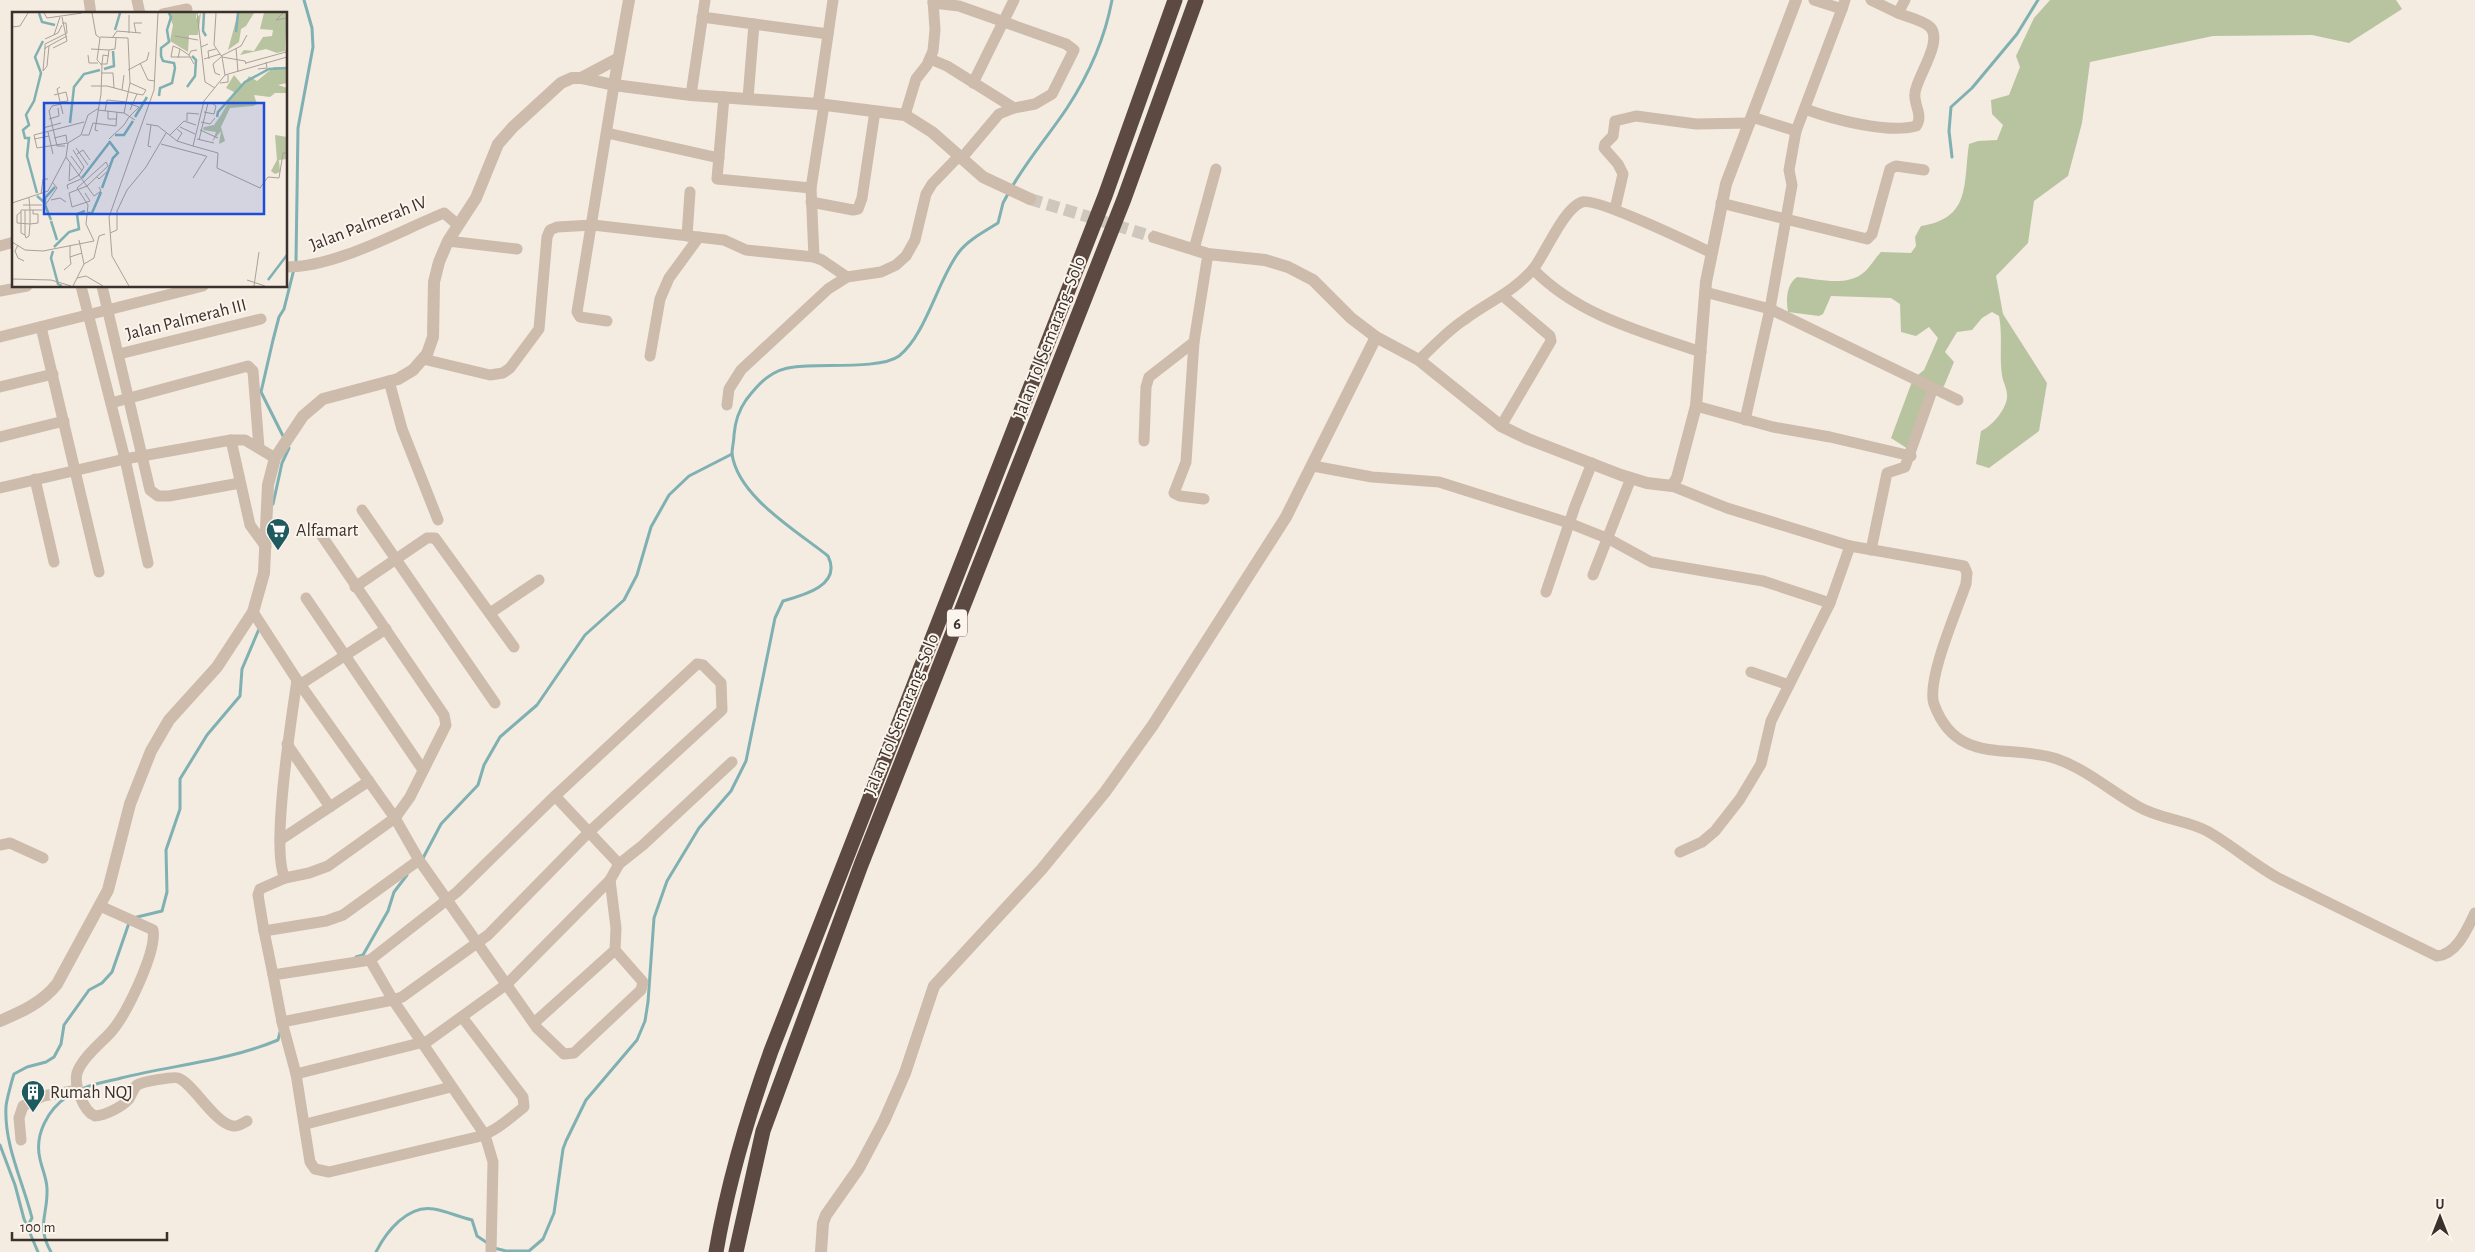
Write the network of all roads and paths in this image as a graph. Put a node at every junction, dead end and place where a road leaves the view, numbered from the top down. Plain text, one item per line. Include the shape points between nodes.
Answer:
1 (629, 0) edge
2 (705, 0) edge
3 (833, 0) edge
4 (1014, 0) edge
5 (1175, 0) edge
6 (1196, 0) edge
7 (1796, 0) edge
8 (1814, 0) edge
9 (1871, 0) edge
10 (1905, 0) edge
11 (933, 1) edge
12 (1844, 4) edge
13 (187, 8) edge
14 (172, 12) edge
15 (1898, 13) junction
16 (702, 17) junction
17 (1003, 23) junction
18 (754, 24) junction
19 (828, 34) junction
20 (617, 59) junction
21 (930, 59) junction
22 (581, 78) junction
23 (974, 83) junction
24 (614, 85) junction
25 (691, 95) junction
26 (724, 97) junction
27 (748, 98) junction
28 (821, 104) junction
29 (1014, 108) junction
30 (1804, 109) junction
31 (875, 111) junction
32 (905, 115) junction
33 (1751, 120) junction
34 (1796, 131) junction
35 (607, 133) junction
36 (718, 158) junction
37 (960, 158) junction
38 (1216, 169) dead end
39 (1924, 170) dead end
40 (811, 188) junction
41 (690, 192) dead end
42 (1030, 199) tunnel mouth
43 (810, 202) junction
44 (1721, 203) junction
45 (1615, 209) junction
46 (1786, 219) junction
47 (458, 225) junction
48 (593, 226) junction
49 (687, 236) junction
50 (699, 237) junction
51 (1154, 237) tunnel mouth
52 (448, 240) junction
53 (517, 249) dead end
54 (1194, 249) junction
55 (1712, 253) junction
56 (1208, 254) junction
57 (814, 257) junction
58 (293, 266) edge
59 (1533, 269) junction
60 (848, 277) junction
61 (14, 288) edge
62 (82, 288) edge
63 (102, 288) edge
64 (195, 288) edge
65 (0, 290) edge
66 (1704, 292) junction
67 (1503, 296) junction
68 (1770, 309) junction
69 (108, 310) junction
70 (88, 316) junction
71 (260, 320) dead end
72 (606, 321) dead end
73 (41, 327) junction
74 (0, 337) edge
75 (1376, 337) junction
76 (1194, 342) junction
77 (1701, 352) junction
78 (119, 354) junction
79 (650, 356) dead end
80 (423, 359) junction
81 (1419, 360) junction
82 (53, 374) junction
83 (390, 381) junction
84 (0, 387) edge
85 (1933, 388) junction
86 (128, 398) junction
87 (1958, 400) dead end
88 (111, 403) junction
89 (727, 405) dead end
90 (1696, 406) junction
91 (1744, 420) junction
92 (64, 421) junction
93 (1501, 426) junction
94 (0, 437) edge
95 (232, 440) junction
96 (1144, 441) dead end
97 (258, 448) junction
98 (1911, 456) junction
99 (142, 457) junction
100 (275, 458) junction
101 (126, 459) junction
102 (1592, 463) junction
103 (1313, 466) junction
104 (77, 471) junction
105 (1631, 478) junction
106 (35, 479) junction
107 (240, 484) junction
108 (1672, 486) junction
109 (0, 488) edge
110 (1204, 499) dead end
111 (362, 510) dead end
112 (438, 520) dead end
113 (1569, 523) junction
114 (322, 536) dead end
115 (1609, 539) junction
116 (1850, 546) junction
117 (266, 547) junction
118 (1871, 550) junction
119 (395, 560) junction
120 (54, 562) dead end
121 (148, 563) dead end
122 (99, 572) dead end
123 (1593, 575) dead end
124 (540, 580) dead end
125 (355, 587) junction
126 (1546, 592) dead end
127 (306, 598) dead end
128 (1830, 604) junction
129 (253, 612) junction
130 (490, 613) junction
131 (386, 629) junction
132 (514, 647) dead end
133 (344, 657) junction
134 (1751, 672) dead end
135 (299, 682) junction
136 (1789, 685) junction
137 (495, 703) dead end
138 (287, 744) junction
139 (732, 762) dead end
140 (423, 770) junction
141 (369, 781) junction
142 (555, 796) junction
143 (330, 807) junction
144 (395, 818) junction
145 (589, 832) junction
146 (280, 840) junction
147 (0, 845) edge
148 (1680, 852) dead end
149 (42, 858) dead end
150 (419, 860) junction
151 (619, 864) junction
152 (285, 878) junction
153 (610, 880) junction
154 (449, 900) junction
155 (100, 906) junction
156 (2475, 914) edge
157 (264, 931) junction
158 (479, 942) junction
159 (615, 950) junction
160 (370, 960) junction
161 (273, 975) junction
162 (507, 984) junction
163 (393, 1000) junction
164 (462, 1017) junction
165 (0, 1021) edge
166 (282, 1022) junction
167 (534, 1023) junction
168 (423, 1043) junction
169 (296, 1074) junction
170 (451, 1087) junction
171 (79, 1091) junction
172 (247, 1121) dead end
173 (306, 1124) junction
174 (485, 1135) junction
175 (21, 1140) dead end
176 (491, 1248) edge
177 (716, 1252) edge
178 (736, 1252) edge
179 (821, 1252) edge

1 - 20 street
2 - 16 street
3 - 19 street
4 - 17 street
5 - 177 highway, Jalan Tol Semarang–Solo / 6 via 1105,196 746,1119 725,1200
6 - 178 highway, Jalan Tol Semarang–Solo / 6 via 1124,199 861,865 766,1122
7 - 33 street
8 - 12 street
9 - 15 street
10 - 15 street
11 - 17 street via 959,6
11 - 21 street via 934,37
12 - 30 street
13 - 14 street
15 - 30 street via 1929,26 1933,32 1928,62 1915,91 1919,118 1916,126 1906,128 1845,122
16 - 18 street
16 - 25 street
17 - 23 street
17 - 29 street via 1066,44 1074,50 1052,94 1035,104
18 - 19 street
18 - 27 street
19 - 28 street
20 - 22 street
20 - 24 street
21 - 23 street
21 - 32 street via 916,79
22 - 24 street
22 - 47 street via 560,83 501,140 476,198
23 - 29 street
24 - 25 street
24 - 35 street
25 - 26 street
26 - 27 street
26 - 36 street
27 - 28 street
28 - 31 street
28 - 40 street
29 - 37 street via 996,117
30 - 34 street
31 - 32 street
31 - 43 street via 858,208 853,210
32 - 37 street via 932,132
33 - 34 street
33 - 44 street
33 - 45 street via 1696,124 1636,116 1615,121 1612,136 1604,148 1624,174
34 - 46 street via 1789,170 1792,185
35 - 36 street
35 - 48 street
36 - 40 street via 718,180
37 - 42 street via 998,185
37 - 60 street via 932,184 926,194 915,240 906,256 881,272
38 - 54 street
39 - 46 street via 1896,166 1890,169 1869,238
40 - 43 street
41 - 49 street
43 - 57 street
44 - 46 street
44 - 55 street
45 - 55 street
45 - 59 street via 1593,201 1577,205
46 - 68 street
47 - 52 street
47 - 58 street, Jalan Palmerah IV via 444,214 350,253
48 - 49 street
48 - 72 street via 577,313 580,317
48 - 80 street via 557,227 548,233 539,329 510,368 490,375
49 - 50 street
50 - 57 street via 724,240 746,250
50 - 79 street via 669,278 660,299
51 - 54 street
52 - 53 street
52 - 80 street via 434,282 434,337
54 - 56 street
55 - 66 street
56 - 75 street via 1265,260 1295,270 1313,280 1351,318
56 - 76 street
57 - 60 street
59 - 67 street
59 - 77 street via 1556,290 1590,310
60 - 89 street via 828,289 741,370 729,389
61 - 65 street
62 - 70 street
63 - 69 street
64 - 69 street
66 - 68 street
66 - 77 street
67 - 81 street via 1457,325
67 - 93 street via 1552,340
68 - 85 street
68 - 91 street
69 - 70 street
69 - 78 street
70 - 73 street
70 - 88 street
71 - 78 street, Jalan Palmerah III
73 - 74 street
73 - 82 street
75 - 81 street
75 - 103 street
76 - 96 street via 1149,377
76 - 110 street via 1186,462 1174,493
77 - 90 street
78 - 86 street
80 - 83 street via 413,370
81 - 93 street
82 - 84 street
82 - 92 street
83 - 100 street via 323,399 303,416
83 - 112 street via 402,429
85 - 87 street
85 - 98 street
86 - 88 street
86 - 97 street via 248,366 253,372
86 - 99 street
88 - 101 street
90 - 91 street
90 - 108 street
91 - 98 street
92 - 94 street
92 - 104 street
93 - 102 street
95 - 97 street via 245,440
95 - 99 street
95 - 107 street
97 - 100 street
98 - 118 street via 1904,468 1888,473
99 - 101 street
99 - 107 street via 150,490 158,496
100 - 117 street via 268,485
101 - 104 street
101 - 121 street
102 - 105 street
102 - 113 street
103 - 113 street via 1372,477 1439,482
103 - 179 street via 1235,600 1106,792 1041,870 934,986 892,1105 867,1156 826,1215
104 - 106 street
104 - 122 street
105 - 108 street
105 - 115 street
106 - 109 street
106 - 120 street
107 - 117 street via 250,525
108 - 116 street via 1727,508
111 - 119 street
113 - 115 street
113 - 126 street
114 - 125 street
115 - 123 street
115 - 128 street via 1651,562 1763,581
116 - 118 street
116 - 128 street
117 - 129 street via 260,591
118 - 156 street via 1960,564 1966,569 1966,584 1937,668 1932,693 1934,705 1945,722 1974,747 2059,760 2144,810 2205,830 2255,866 2437,956 2447,954 2456,945
119 - 125 street
119 - 130 street via 427,538 435,538
119 - 137 street
124 - 130 street
125 - 131 street
127 - 133 street
128 - 136 street
129 - 135 street
129 - 155 street via 217,667 169,720 151,751 130,804 116,864
130 - 132 street
131 - 133 street
131 - 140 street via 446,720 445,729
133 - 135 street
133 - 140 street
134 - 136 street
135 - 138 street
135 - 141 street
136 - 148 street via 1771,721 1761,764 1740,799 1711,835
138 - 143 street
138 - 146 street
139 - 151 street
140 - 144 street
141 - 143 street
141 - 144 street
142 - 145 street
142 - 145 street via 698,664 720,681 722,710
142 - 154 street
143 - 146 street
144 - 150 street
144 - 152 street via 328,866
145 - 151 street
145 - 158 street
146 - 152 street via 280,861
147 - 149 street via 10,843
150 - 154 street
150 - 157 street via 343,915 326,921
151 - 153 street
152 - 157 street via 260,889
153 - 159 street via 616,928
153 - 162 street
154 - 158 street
154 - 160 street
155 - 165 street via 49,994
155 - 171 street via 153,930 148,956 128,1006 113,1030 79,1068 76,1081
157 - 161 street
158 - 162 street
158 - 163 street via 402,997
159 - 167 street
159 - 167 street via 643,982 643,987 574,1054 559,1051
160 - 161 street
160 - 163 street
161 - 166 street
162 - 164 street
162 - 167 street
163 - 166 street
163 - 168 street
164 - 168 street
164 - 174 street via 523,1097 524,1107
166 - 169 street
168 - 169 street
168 - 170 street
169 - 173 street
170 - 173 street
170 - 174 street
171 - 172 street via 89,1112 99,1116 124,1104 141,1083 178,1078 229,1125
171 - 175 street via 43,1096 23,1106 19,1118
173 - 174 street via 310,1162 315,1169 330,1172
174 - 176 street via 493,1162

